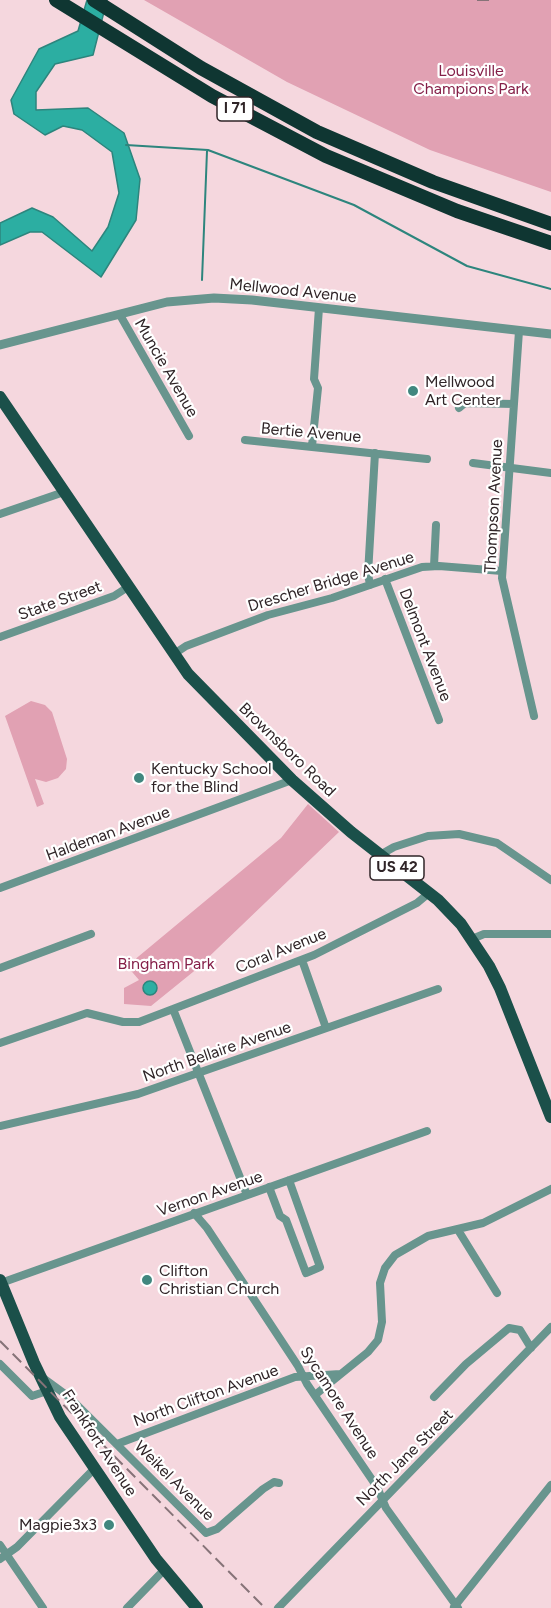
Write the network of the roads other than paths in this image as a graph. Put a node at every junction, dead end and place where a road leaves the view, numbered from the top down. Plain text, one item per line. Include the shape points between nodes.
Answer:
1 (94, 0) edge
2 (61, 3) edge
3 (551, 224) edge
4 (551, 243) edge
5 (319, 308) junction
6 (120, 315) junction
7 (519, 331) junction
8 (551, 334) edge
9 (0, 345) edge
10 (2, 403) edge
11 (514, 404) junction
12 (459, 408) dead end
13 (189, 435) dead end
14 (245, 440) dead end
15 (312, 446) junction
16 (375, 453) junction
17 (427, 459) dead end
18 (473, 463) dead end
19 (509, 467) junction
20 (551, 473) edge
21 (64, 492) junction
22 (0, 514) edge
23 (436, 525) dead end
24 (434, 566) junction
25 (502, 571) junction
26 (385, 579) junction
27 (370, 585) junction
28 (128, 587) junction
29 (0, 637) edge
30 (174, 654) junction
31 (534, 716) dead end
32 (439, 720) dead end
33 (292, 780) junction
34 (380, 855) junction
35 (551, 880) edge
36 (0, 888) edge
37 (429, 893) junction
38 (92, 934) dead end
39 (551, 934) edge
40 (472, 939) junction
41 (302, 960) junction
42 (0, 968) edge
43 (438, 989) dead end
44 (173, 1009) junction
45 (326, 1028) junction
46 (0, 1043) edge
47 (196, 1073) junction
48 (551, 1117) edge
49 (0, 1126) edge
50 (427, 1131) dead end
51 (289, 1180) junction
52 (269, 1187) junction
53 (551, 1189) edge
54 (247, 1195) junction
55 (194, 1213) junction
56 (458, 1230) junction
57 (1, 1282) edge
58 (497, 1293) dead end
59 (551, 1327) edge
60 (531, 1348) junction
61 (0, 1364) edge
62 (341, 1374) junction
63 (304, 1376) junction
64 (40, 1377) junction
65 (47, 1391) junction
66 (315, 1395) junction
67 (434, 1397) dead end
68 (117, 1444) junction
69 (95, 1468) junction
70 (279, 1483) dead end
71 (551, 1485) edge
72 (383, 1499) junction
73 (0, 1545) edge
74 (3, 1557) edge
75 (164, 1570) junction
76 (456, 1607) edge
77 (43, 1608) edge
78 (127, 1608) edge
79 (197, 1608) edge
80 (278, 1608) edge

1 - 3 highway, I 71 via 233,87 354,149 466,195
2 - 4 highway, I 71 via 212,96 351,167 457,212
5 - 6 street, Mellwood Avenue via 214,298 167,302
5 - 7 street, Mellwood Avenue
5 - 15 street via 314,379 318,388
6 - 9 street, Mellwood Avenue
6 - 13 street, Muncie Avenue
7 - 8 street, Mellwood Avenue
7 - 11 street, Thompson Avenue
10 - 21 main road, Brownsboro Road / US 42
11 - 12 street via 465,403
11 - 19 street, Thompson Avenue
14 - 15 street, Bertie Avenue
15 - 16 street, Bertie Avenue
16 - 17 street
16 - 27 street
18 - 19 street
19 - 20 street
19 - 25 street, Thompson Avenue
21 - 22 street
21 - 28 main road, Brownsboro Road / US 42
23 - 24 street
24 - 25 street, Drescher Bridge Avenue
24 - 26 street, Drescher Bridge Avenue
25 - 31 street, Thompson Avenue
26 - 27 street, Drescher Bridge Avenue
26 - 32 street, Delmont Avenue
27 - 30 street, Drescher Bridge Avenue via 268,615
28 - 29 street, State Street via 114,596
28 - 30 main road, Brownsboro Road / US 42
30 - 33 main road, Brownsboro Road / US 42 via 232,721
33 - 34 main road, Brownsboro Road / US 42
33 - 36 street, Haldeman Avenue
34 - 35 street via 428,836 459,834 497,843
34 - 37 main road, Brownsboro Road / US 42
37 - 40 main road, Brownsboro Road / US 42
37 - 41 street, Coral Avenue via 417,903
38 - 42 street
39 - 40 street via 484,934
40 - 48 main road, Brownsboro Road / US 42 via 500,988
41 - 44 street, Coral Avenue
41 - 45 street
43 - 45 street, North Bellaire Avenue
44 - 46 street, Coral Avenue via 134,1023 89,1011
44 - 47 street
45 - 47 street, North Bellaire Avenue
47 - 49 street, North Bellaire Avenue via 109,1102
47 - 54 street
50 - 51 street, Vernon Avenue
51 - 52 street, Vernon Avenue
51 - 52 street via 320,1268 306,1273
52 - 54 street, Vernon Avenue
53 - 56 street via 483,1223
54 - 55 street, Vernon Avenue
55 - 57 street, Vernon Avenue
55 - 63 street, Sycamore Avenue
56 - 58 street
56 - 62 street via 416,1241 391,1259 380,1283 382,1322 378,1340
57 - 64 main road, Frankfort Avenue
59 - 60 street, North Jane Street
60 - 67 street via 520,1330 509,1328
60 - 72 street, North Jane Street
61 - 65 street via 32,1396
62 - 63 street, North Clifton Avenue
62 - 66 street
63 - 66 street, Sycamore Avenue
63 - 68 street, North Clifton Avenue
64 - 65 main road, Frankfort Avenue
64 - 68 street, Weikel Avenue via 69,1397
65 - 69 main road, Frankfort Avenue
66 - 72 street, Sycamore Avenue
68 - 70 street, Weikel Avenue via 208,1533 263,1489
69 - 74 street
69 - 75 main road, Frankfort Avenue
71 - 76 street
72 - 76 street, Sycamore Avenue
72 - 80 street, North Jane Street
73 - 74 street
74 - 77 street
75 - 78 street
75 - 79 main road, Frankfort Avenue

